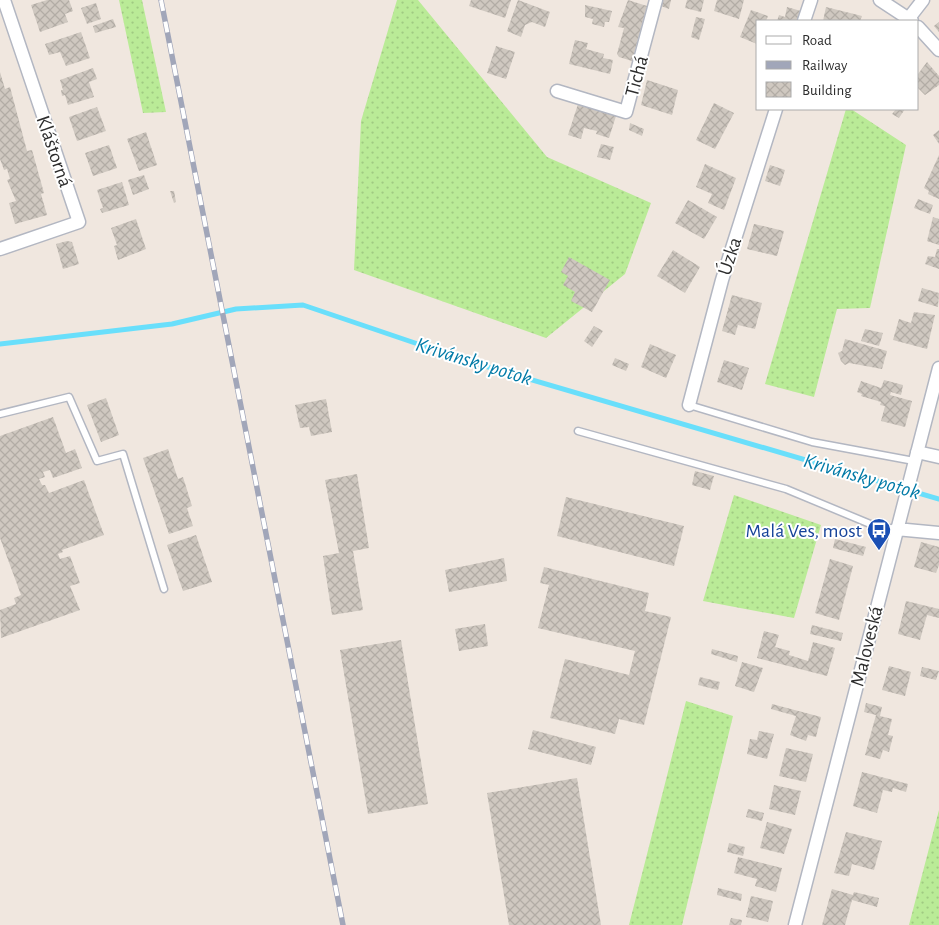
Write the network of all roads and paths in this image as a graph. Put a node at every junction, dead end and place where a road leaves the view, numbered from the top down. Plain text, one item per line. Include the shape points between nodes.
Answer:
1 (4, 0) edge
2 (656, 0) edge
3 (811, 0) edge
4 (880, 0) edge
5 (923, 0) edge
6 (804, 20) edge
7 (910, 20) edge
8 (914, 20) edge
9 (919, 28) edge
10 (939, 50) edge
11 (557, 91) dead end
12 (776, 110) edge
13 (0, 249) edge
14 (939, 368) edge
15 (689, 405) joint
16 (0, 414) edge
17 (578, 431) dead end
18 (939, 457) edge
19 (914, 461) junction
20 (897, 525) junction
21 (939, 533) edge
22 (164, 589) dead end
23 (795, 925) edge

1 - 13 street, Kláštorná via 79,222
2 - 11 street, Tichá via 626,112
3 - 6 street
4 - 7 street
5 - 8 street
9 - 10 street
12 - 15 street, Úzka via 722,280
14 - 19 street, Maloveská
15 - 19 lane via 812,442
16 - 22 lane via 69,397 96,461 123,454
17 - 20 lane via 786,489 875,526
18 - 19 street
19 - 20 street, Maloveská
20 - 21 street
20 - 23 street, Maloveská

